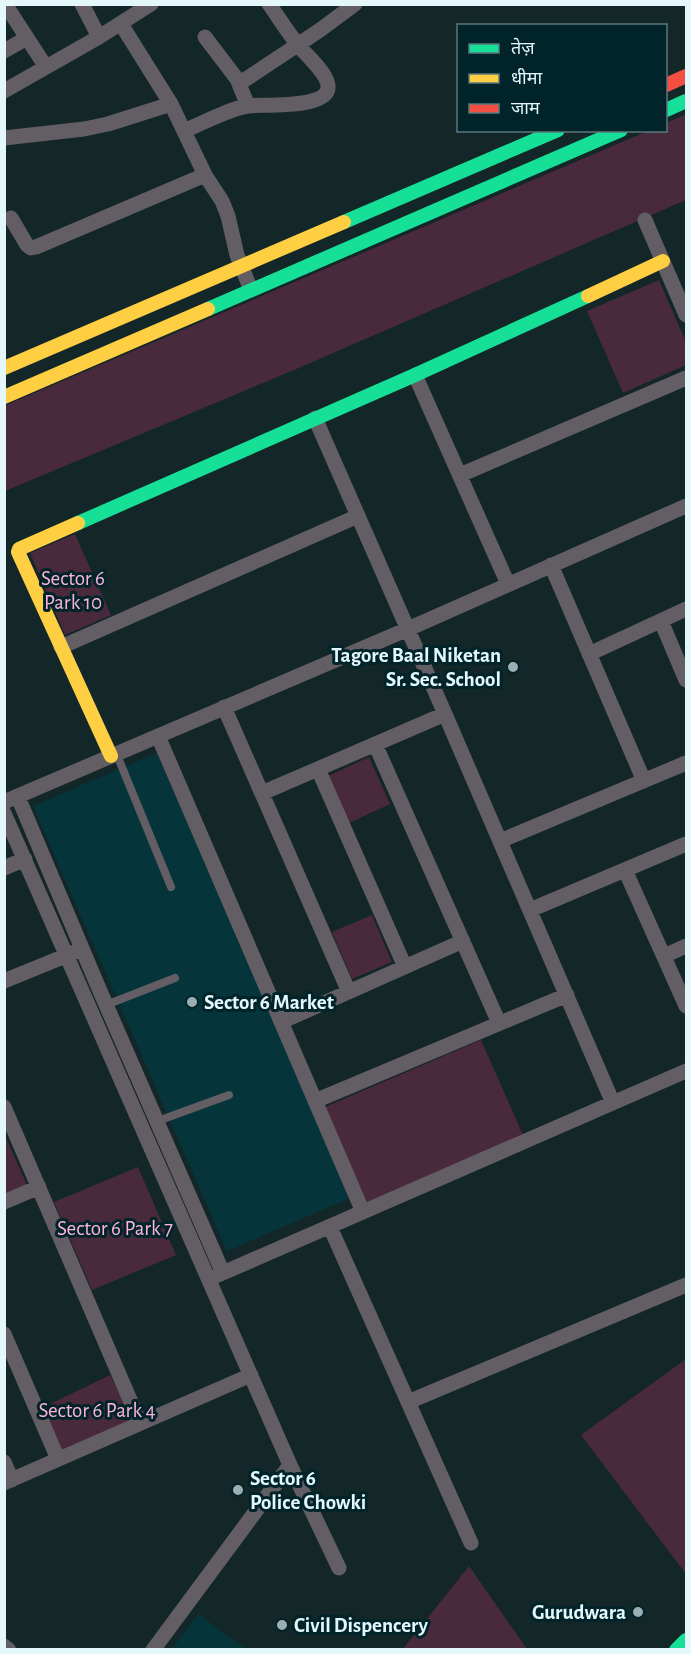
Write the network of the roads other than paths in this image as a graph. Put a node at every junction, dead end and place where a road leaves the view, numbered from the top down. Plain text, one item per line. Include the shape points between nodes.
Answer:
1 (5, 4) edge
2 (82, 4) edge
3 (151, 4) edge
4 (269, 4) edge
5 (355, 4) edge
6 (121, 24) junction
7 (99, 37) junction
8 (205, 37) dead end
9 (27, 38) junction
10 (298, 45) junction
11 (4, 51) edge
12 (46, 67) junction
13 (687, 76) edge
14 (240, 84) junction
15 (667, 86) edge
16 (4, 91) edge
17 (687, 101) edge
18 (171, 104) junction
19 (248, 106) junction
20 (667, 111) edge
21 (184, 131) junction
22 (553, 132) edge
23 (615, 132) edge
24 (4, 138) edge
25 (205, 174) junction
26 (11, 218) dead end
27 (645, 220) dead end
28 (663, 261) junction
29 (242, 268) junction
30 (251, 290) junction
31 (687, 315) edge
32 (4, 368) edge
33 (415, 375) junction
34 (687, 378) edge
35 (4, 397) edge
36 (315, 418) junction
37 (460, 475) junction
38 (687, 506) edge
39 (358, 516) junction
40 (551, 565) junction
41 (508, 584) junction
42 (687, 609) edge
43 (661, 621) junction
44 (408, 629) junction
45 (61, 647) junction
46 (589, 654) junction
47 (687, 680) edge
48 (224, 707) junction
49 (446, 714) junction
50 (158, 736) junction
51 (375, 744) junction
52 (114, 755) junction
53 (687, 764) edge
54 (318, 769) junction
55 (644, 781) junction
56 (262, 794) junction
57 (11, 800) edge
58 (4, 813) edge
59 (500, 841) junction
60 (687, 844) edge
61 (25, 859) junction
62 (4, 868) edge
63 (625, 870) junction
64 (171, 887) dead end
65 (530, 910) junction
66 (463, 941) junction
67 (687, 946) edge
68 (83, 948) junction
69 (66, 955) junction
70 (664, 956) junction
71 (405, 967) junction
72 (175, 978) dead end
73 (4, 981) edge
74 (349, 992) junction
75 (567, 995) junction
76 (106, 1005) junction
77 (687, 1006) edge
78 (281, 1022) junction
79 (500, 1023) junction
80 (687, 1071) edge
81 (229, 1095) dead end
82 (315, 1101) junction
83 (613, 1103) junction
84 (4, 1107) edge
85 (158, 1121) junction
86 (142, 1127) junction
87 (39, 1187) junction
88 (4, 1202) edge
89 (363, 1212) junction
90 (330, 1227) junction
91 (216, 1276) junction
92 (687, 1285) edge
93 (4, 1334) edge
94 (251, 1375) junction
95 (408, 1402) junction
96 (140, 1423) junction
97 (58, 1459) junction
98 (4, 1462) edge
99 (290, 1465) junction
100 (8, 1482) edge
101 (471, 1543) dead end
102 (339, 1569) dead end
103 (687, 1640) edge
104 (4, 1646) edge
105 (9, 1650) edge
106 (153, 1650) edge
107 (676, 1650) edge

1 - 9 street
2 - 7 street
3 - 6 street
4 - 10 street
5 - 10 street
6 - 7 street
6 - 18 street
7 - 12 street
8 - 14 street
9 - 11 street
9 - 12 street
10 - 14 street
10 - 19 street via 325,77 329,85 325,95 311,102
12 - 16 street
13 - 15 main road
14 - 19 street
17 - 20 main road
18 - 21 street
18 - 24 street via 84,129
19 - 21 street
21 - 25 street
22 - 29 main road
23 - 30 main road
25 - 26 street via 36,247 24,242
25 - 29 street via 226,209
27 - 28 street
28 - 31 street
28 - 33 main road
29 - 30 street
29 - 32 main road
30 - 35 main road
33 - 36 main road
33 - 37 street
34 - 37 street
36 - 39 street
36 - 45 main road via 19,549
37 - 41 street
38 - 40 street
39 - 44 street
39 - 45 street
40 - 41 street
40 - 46 street
41 - 44 street
42 - 43 street
43 - 46 street
43 - 47 street
44 - 48 street
44 - 49 street
45 - 52 main road
46 - 55 street
48 - 50 street
48 - 56 street
49 - 51 street
49 - 59 street
50 - 52 street
50 - 78 street
51 - 54 street
51 - 66 street
52 - 57 street
52 - 64 lane
53 - 55 street
54 - 56 street
54 - 71 street
55 - 59 street
56 - 74 street
57 - 68 street
58 - 61 street
59 - 65 street
60 - 63 street
61 - 62 street
61 - 69 street
63 - 65 street
63 - 70 street
65 - 75 street
66 - 71 street
66 - 79 street
67 - 70 street
68 - 69 street
68 - 76 street
69 - 73 street
69 - 86 street
70 - 77 street
71 - 74 street
72 - 76 lane
74 - 78 street
75 - 79 street
75 - 83 street
76 - 85 street
78 - 82 street
79 - 82 street
80 - 83 street
81 - 85 lane
82 - 89 street
83 - 89 street
84 - 87 street
85 - 86 lane
85 - 91 street
86 - 91 street
87 - 88 street
87 - 96 street
89 - 90 street
90 - 91 street
90 - 95 street
91 - 94 street
92 - 95 street
93 - 97 street
94 - 96 street
94 - 99 street
95 - 101 street
96 - 97 street
97 - 100 street
98 - 100 street
99 - 102 street
99 - 106 street
103 - 107 main road
104 - 105 street

